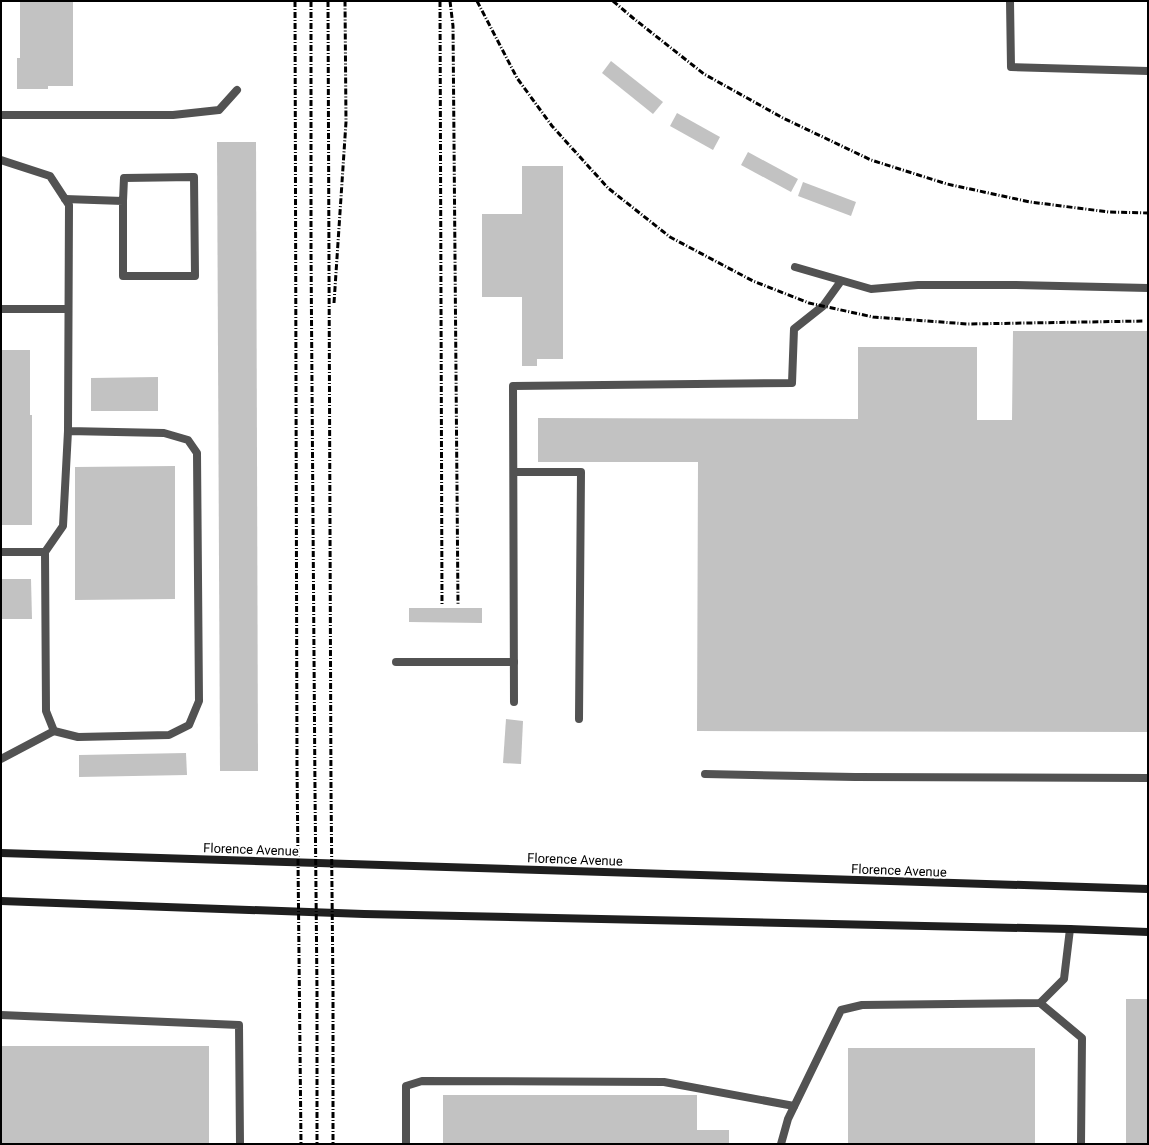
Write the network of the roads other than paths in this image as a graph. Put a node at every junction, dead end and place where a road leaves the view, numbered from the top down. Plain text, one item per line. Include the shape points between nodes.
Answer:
1 (1010, 1) edge
2 (1148, 71) edge
3 (237, 90) dead end
4 (1, 115) edge
5 (1, 160) edge
6 (65, 200) junction
7 (123, 201) junction
8 (794, 267) dead end
9 (842, 281) junction
10 (1148, 288) edge
11 (1, 309) edge
12 (68, 309) junction
13 (68, 431) junction
14 (514, 472) junction
15 (1, 552) edge
16 (45, 552) junction
17 (396, 662) dead end
18 (514, 662) junction
19 (514, 702) dead end
20 (579, 719) dead end
21 (54, 731) junction
22 (1, 759) edge
23 (705, 774) dead end
24 (1148, 778) edge
25 (1, 853) edge
26 (1148, 890) edge
27 (1, 901) edge
28 (1070, 929) junction
29 (1148, 932) edge
30 (1040, 1003) junction
31 (1, 1015) edge
32 (794, 1106) junction
33 (240, 1144) edge
34 (406, 1144) edge
35 (781, 1144) edge
36 (1081, 1144) edge

1 - 2 lane via 1011,67
3 - 4 lane via 219,110 173,115
5 - 6 lane via 50,176
6 - 7 lane
6 - 12 lane via 69,205
7 - 7 lane via 123,276 195,276 194,177 124,178
8 - 9 lane
9 - 10 lane via 871,290 918,285
9 - 14 lane via 823,306 794,329 792,383 514,386
11 - 12 lane
12 - 13 lane
13 - 16 lane via 62,526
13 - 21 lane via 164,433 188,440 197,453 199,701 188,725 169,735 78,737
14 - 18 lane
14 - 20 lane via 581,472
15 - 16 lane
16 - 21 lane via 46,711
17 - 18 lane
18 - 19 lane
21 - 22 lane
23 - 24 lane
25 - 26 main road, Florence Avenue
27 - 28 main road via 364,914
28 - 29 main road
28 - 30 lane via 1064,979
30 - 32 lane via 862,1005 842,1010
30 - 36 lane via 1082,1038
31 - 33 lane via 238,1025
32 - 34 lane via 664,1082 422,1081 406,1086
32 - 35 lane

